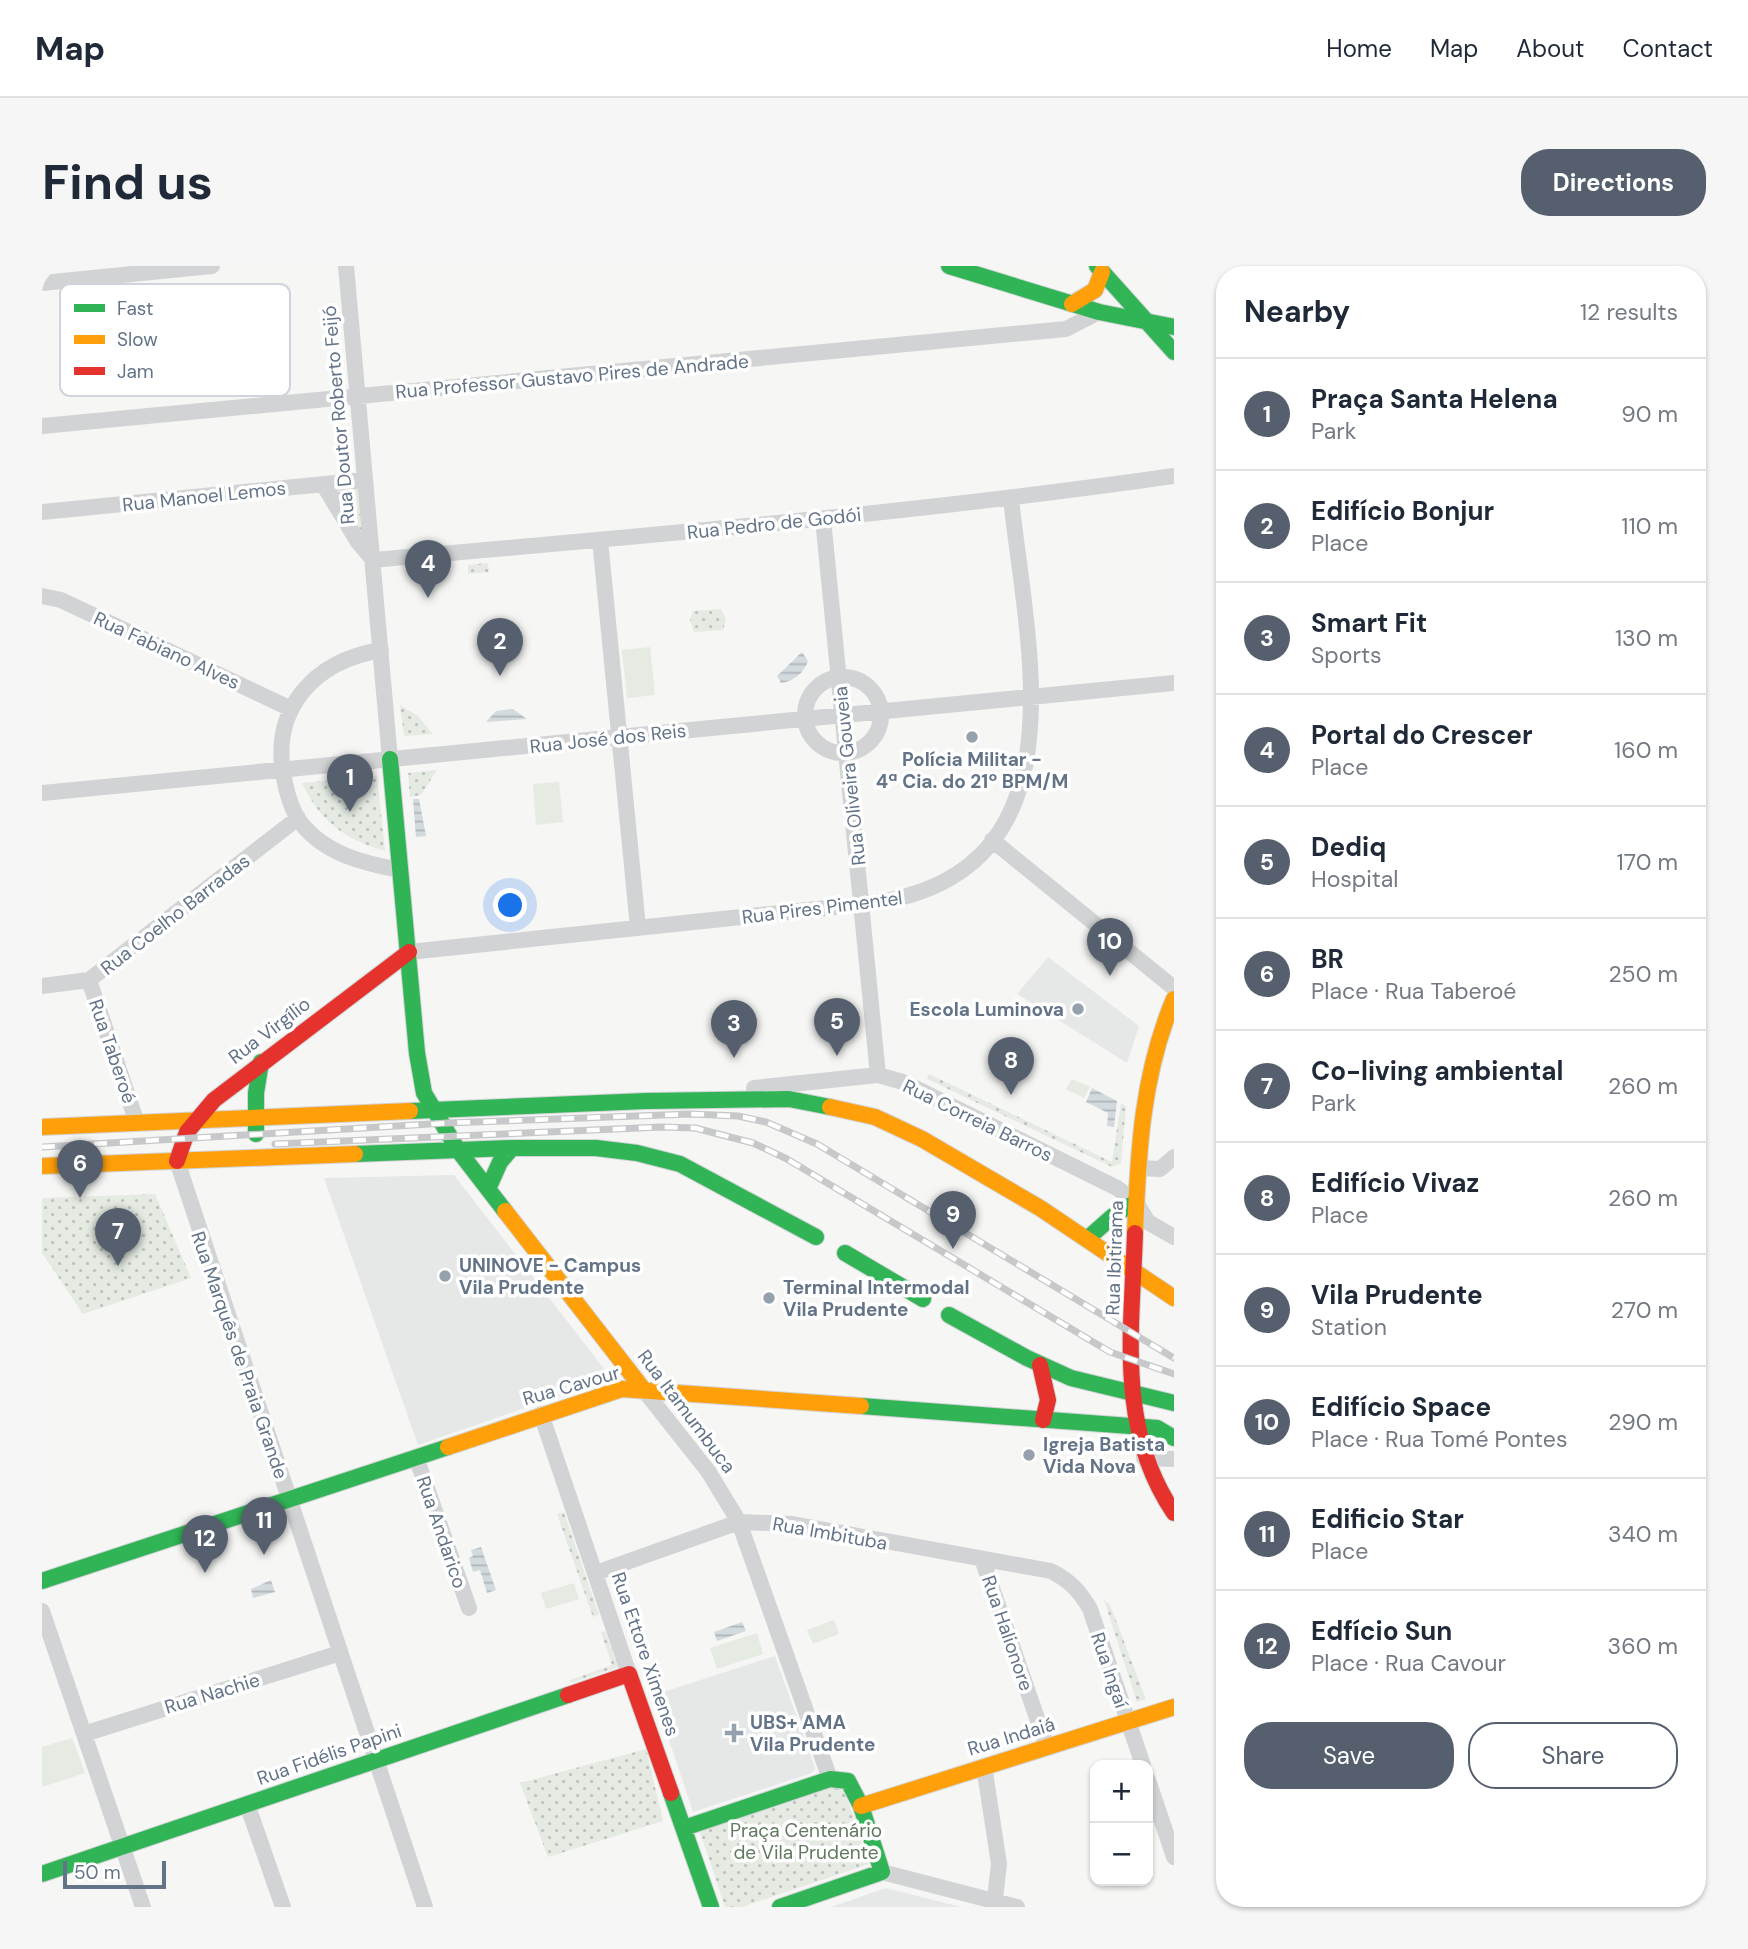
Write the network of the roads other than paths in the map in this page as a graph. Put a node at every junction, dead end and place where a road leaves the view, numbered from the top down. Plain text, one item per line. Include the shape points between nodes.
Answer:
1 (212, 266) edge
2 (346, 266) edge
3 (949, 266) edge
4 (1099, 269) edge
5 (42, 283) edge
6 (1072, 304) junction
7 (1099, 312) junction
8 (1145, 321) junction
9 (1174, 327) edge
10 (1174, 352) edge
11 (357, 396) junction
12 (42, 426) edge
13 (1174, 476) edge
14 (365, 480) junction
15 (323, 484) junction
16 (1011, 499) junction
17 (42, 512) edge
18 (823, 519) junction
19 (600, 540) junction
20 (373, 560) junction
21 (42, 596) edge
22 (381, 650) junction
23 (839, 677) junction
24 (1174, 682) edge
25 (1033, 696) junction
26 (291, 709) junction
27 (881, 711) junction
28 (843, 715) junction
29 (804, 719) junction
30 (618, 737) junction
31 (847, 753) junction
32 (390, 759) junction
33 (282, 770) junction
34 (42, 793) edge
35 (298, 818) junction
36 (992, 840) junction
37 (401, 870) junction
38 (862, 904) junction
39 (638, 928) junction
40 (409, 952) junction
41 (392, 964) junction
42 (89, 980) junction
43 (412, 982) junction
44 (42, 986) edge
45 (1174, 988) edge
46 (1174, 999) edge
47 (261, 1062) junction
48 (878, 1075) junction
49 (646, 1101) junction
50 (432, 1111) junction
51 (256, 1118) junction
52 (196, 1120) junction
53 (137, 1123) junction
54 (42, 1127) edge
55 (512, 1148) junction
56 (458, 1150) junction
57 (1174, 1157) edge
58 (256, 1158) junction
59 (177, 1161) junction
60 (42, 1166) edge
61 (1139, 1168) junction
62 (488, 1189) junction
63 (1136, 1202) junction
64 (816, 1237) dead end
65 (1174, 1237) edge
66 (1087, 1239) junction
67 (845, 1253) dead end
68 (1134, 1272) junction
69 (923, 1298) dead end
70 (1174, 1298) edge
71 (949, 1315) dead end
72 (1040, 1365) junction
73 (643, 1389) junction
74 (1132, 1395) junction
75 (1174, 1403) edge
76 (541, 1414) junction
77 (1043, 1420) junction
78 (1136, 1428) junction
79 (1174, 1438) edge
80 (416, 1457) junction
81 (1144, 1458) junction
82 (1174, 1459) edge
83 (289, 1499) junction
84 (1174, 1513) edge
85 (740, 1522) junction
86 (982, 1559) junction
87 (596, 1573) junction
88 (1069, 1580) joint
89 (42, 1581) edge
90 (469, 1608) dead end
91 (42, 1611) edge
92 (340, 1653) junction
93 (629, 1674) junction
94 (1174, 1707) edge
95 (1128, 1722) junction
96 (84, 1734) junction
97 (1047, 1747) junction
98 (377, 1760) junction
99 (1141, 1760) edge
100 (984, 1766) junction
101 (831, 1779) junction
102 (1153, 1795) edge
103 (247, 1804) junction
104 (861, 1806) junction
105 (684, 1828) junction
106 (123, 1846) junction
107 (1174, 1857) edge
108 (882, 1872) junction
109 (42, 1874) edge
110 (995, 1904) edge
111 (143, 1907) edge
112 (283, 1907) edge
113 (425, 1907) edge
114 (711, 1907) edge
115 (780, 1907) edge
116 (1017, 1907) edge

1 - 5 street
2 - 11 street, Rua Doutor Roberto Feijó
3 - 6 main road
4 - 6 main road via 1095,290
4 - 8 main road
6 - 7 main road
7 - 8 main road
7 - 11 street, Rua Professor Gustavo Pires de Andrade via 1066,329
8 - 9 main road
8 - 10 main road
11 - 12 street, Rua Professor Gustavo Pires de Andrade
11 - 14 street, Rua Doutor Roberto Feijó
13 - 16 street, Rua Pedro de Godói
14 - 15 street, Rua Manoel Lemos
14 - 20 street, Rua Doutor Roberto Feijó
15 - 17 street, Rua Manoel Lemos
15 - 20 street, Rua Doutor Roberto Feijó
16 - 18 street, Rua Pedro de Godói
16 - 25 street, Rua Pires Pimentel
18 - 19 street, Rua Pedro de Godói
18 - 23 street, Rua Oliveira Gouveia
19 - 20 street, Rua Pedro de Godói
19 - 30 street
20 - 22 street, Rua Doutor Roberto Feijó
21 - 26 street, Rua Fabiano Alves via 61,600
22 - 26 street via 334,664 314,678
22 - 32 street, Rua Doutor Roberto Feijó
23 - 27 street via 870,687
23 - 28 street, Rua Oliveira Gouveia
23 - 29 street via 811,693
24 - 25 street, Rua José dos Reis
25 - 27 street, Rua José dos Reis
25 - 36 street, Rua Pires Pimentel via 1023,786
26 - 33 street via 281,749
27 - 28 street, Rua José dos Reis
27 - 31 street via 874,739
28 - 29 street, Rua José dos Reis
28 - 31 street, Rua Oliveira Gouveia
29 - 30 street, Rua José dos Reis
29 - 31 street via 817,744
30 - 32 street, Rua José dos Reis
30 - 39 street
31 - 38 street, Rua Oliveira Gouveia
32 - 33 street, Rua José dos Reis
32 - 37 main road, Rua Doutor Roberto Feijó
33 - 34 street, Rua José dos Reis
33 - 35 street
35 - 37 street via 336,851 361,863
35 - 42 street, Rua Coelho Barradas
36 - 38 street, Rua Pires Pimentel via 946,880 916,896
36 - 45 street
37 - 40 main road, Rua Doutor Roberto Feijó
38 - 39 street, Rua Pires Pimentel
38 - 48 street, Rua Oliveira Gouveia
39 - 40 street, Rua Pires Pimentel
40 - 41 main road, Rua Virgílio
40 - 43 main road, Rua Doutor Roberto Feijó
41 - 43 main road
41 - 47 main road, Rua Virgílio
42 - 44 street, Rua Coelho Barradas
42 - 53 street, Rua Taberoé
43 - 50 main road, Rua Doutor Roberto Feijó via 420,1074
46 - 61 main road, Rua Ibitirama via 1155,1042
47 - 51 main road
47 - 52 main road, Rua Virgílio
48 - 49 street, Rua Correia Barros via 659,1093
48 - 63 street, Rua Correia Barros via 931,1095 1117,1188
49 - 50 main road
49 - 66 main road via 789,1099 874,1117 967,1164
50 - 51 main road
50 - 56 main road, Rua Itamumbuca
51 - 52 main road
51 - 58 main road
52 - 53 main road
52 - 59 main road, Rua Virgílio
53 - 54 main road
55 - 56 main road
55 - 62 main road via 503,1156
55 - 64 main road via 596,1148 680,1164
56 - 58 main road
56 - 62 main road, Rua Itamumbuca
57 - 61 street via 1160,1169
58 - 59 main road
59 - 60 main road
59 - 83 street, Rua Marquês de Praia Grande
61 - 63 main road, Rua Ibitirama
62 - 73 main road, Rua Itamumbuca
63 - 65 street, Rua Correia Barros via 1148,1222
63 - 66 main road
63 - 68 main road, Rua Ibitirama
66 - 68 main road
67 - 69 main road
68 - 70 main road
68 - 74 main road, Rua Ibitirama
71 - 72 main road
72 - 74 main road
72 - 77 main road via 1048,1400
73 - 76 main road, Rua Cavour via 620,1389
73 - 77 main road, Rua Cavour
73 - 85 street, Rua Itamumbuca via 708,1471
74 - 75 main road
74 - 78 main road, Rua Ibitirama
76 - 80 main road, Rua Cavour
76 - 87 street, Rua Ettore Ximenes
77 - 78 main road, Rua Cavour
78 - 79 main road, Rua Cavour via 1157,1428
78 - 81 main road, Rua Ibitirama
80 - 83 main road, Rua Cavour
80 - 90 street, Rua Andarico
81 - 82 street
81 - 84 main road, Rua Ibitirama
83 - 89 main road, Rua Cavour
83 - 92 street, Rua Marquês de Praia Grande
85 - 86 street, Rua Imbituba via 792,1524
85 - 87 street, Rua Imbituba
85 - 101 street, Rua Itamumbuca
86 - 88 street, Rua Imbituba via 1051,1571
86 - 97 street, Rua Halionore
87 - 93 street, Rua Ettore Ximenes
88 - 95 street, Rua Ingaí via 1090,1609
91 - 96 street
92 - 96 street, Rua Nachie
92 - 98 street, Rua Marquês de Praia Grande
93 - 98 main road, Rua Fidélis Papini
93 - 105 main road, Rua Ettore Ximenes
94 - 95 main road, Rua Indaiá
95 - 97 main road, Rua Indaiá
95 - 99 street, Rua Ingaí
96 - 106 street
97 - 100 main road, Rua Indaiá
98 - 103 main road, Rua Fidélis Papini
98 - 113 street, Rua Marquês de Praia Grande
100 - 104 main road, Rua Indaiá
100 - 110 street via 998,1848 1000,1880
101 - 104 main road via 848,1781
101 - 105 main road
102 - 107 street
103 - 106 main road, Rua Fidélis Papini
103 - 112 street
104 - 108 main road
105 - 114 main road, Rua Ettore Ximenes
106 - 109 main road, Rua Fidélis Papini
106 - 111 street
108 - 110 street
108 - 115 main road
110 - 116 street

